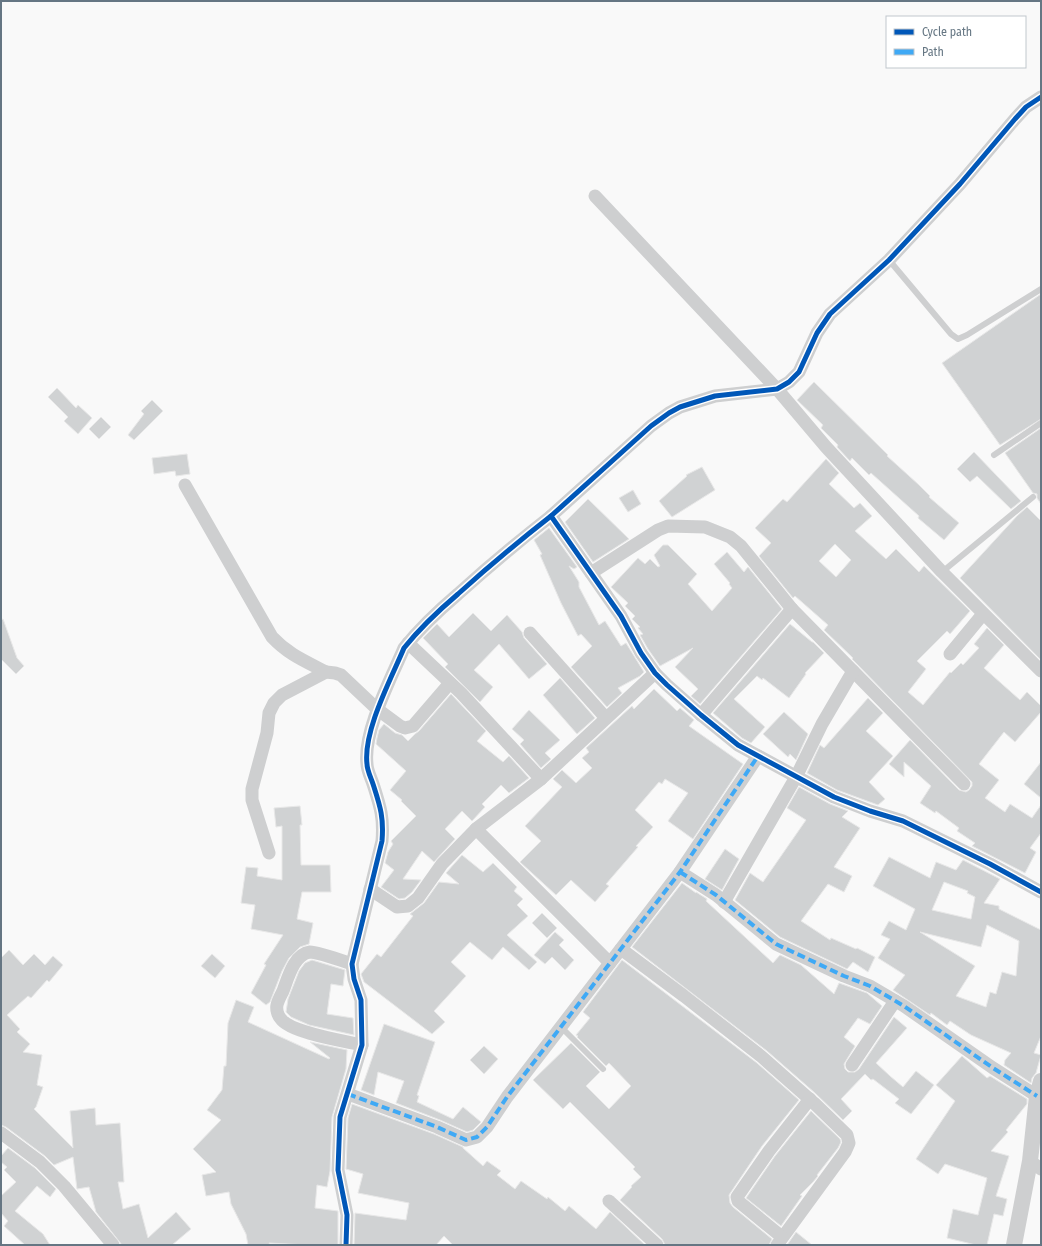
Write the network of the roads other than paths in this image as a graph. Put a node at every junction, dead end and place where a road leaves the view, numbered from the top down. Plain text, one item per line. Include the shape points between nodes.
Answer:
1 (1041, 97) edge
2 (595, 196) dead end
3 (889, 260) junction
4 (1041, 289) edge
5 (777, 389) junction
6 (1041, 423) edge
7 (994, 455) dead end
8 (185, 484) dead end
9 (1033, 497) dead end
10 (551, 516) junction
11 (942, 572) junction
12 (591, 573) junction
13 (792, 609) junction
14 (983, 614) junction
15 (530, 633) dead end
16 (408, 643) junction
17 (950, 654) dead end
18 (853, 671) junction
19 (1041, 671) edge
20 (326, 672) junction
21 (655, 673) junction
22 (450, 683) junction
23 (378, 709) junction
24 (701, 715) junction
25 (606, 718) junction
26 (758, 756) junction
27 (796, 777) junction
28 (541, 779) junction
29 (964, 784) dead end
30 (476, 829) junction
31 (269, 853) dead end
32 (680, 872) junction
33 (370, 889) junction
34 (1041, 892) edge
35 (724, 902) junction
36 (621, 949) junction
37 (610, 963) junction
38 (352, 964) junction
39 (895, 1001) junction
40 (561, 1027) junction
41 (362, 1045) junction
42 (852, 1065) dead end
43 (603, 1069) dead end
44 (1039, 1089) edge
45 (353, 1096) junction
46 (810, 1099) junction
47 (1, 1134) edge
48 (1035, 1165) edge
49 (609, 1201) dead end
50 (779, 1241) edge
51 (114, 1245) edge
52 (346, 1245) edge
53 (657, 1245) edge
54 (1014, 1245) edge

1 - 3 street via 1026,107 960,184
2 - 5 street
3 - 4 lane via 950,334 958,339
3 - 5 street via 830,314 817,333 799,372
5 - 10 street via 715,396 669,412
5 - 11 street
6 - 7 lane
8 - 20 street via 272,637 283,649
9 - 11 lane
10 - 12 street
10 - 16 street via 487,567 422,626
11 - 14 street
12 - 13 street via 658,530 668,526 705,527 730,537 741,546
12 - 21 street via 621,616
13 - 18 street
13 - 24 street
14 - 17 street
14 - 19 street
15 - 25 street
16 - 22 street
16 - 23 street
18 - 27 street via 822,724
18 - 29 street
20 - 23 street via 341,675
20 - 31 street via 282,695 269,713 267,733 252,789 252,800
21 - 24 street
21 - 25 street
22 - 23 street via 413,726 400,726
22 - 28 street
23 - 33 street via 366,748 367,765 383,824 382,841
24 - 26 street via 738,745
25 - 28 street
26 - 27 street
26 - 32 street
27 - 34 street via 834,797 902,821 943,840
27 - 35 street
28 - 30 street
30 - 33 street via 442,864 418,898 408,906 397,908
30 - 37 street
32 - 35 street
32 - 36 street
33 - 38 street
35 - 39 street via 776,944 870,986
36 - 37 street
36 - 46 street via 762,1058
37 - 40 street
38 - 41 street via 361,1000
38 - 41 street via 312,952 304,954 293,966 277,1005 278,1014 291,1026 319,1036
39 - 42 street
39 - 44 street via 987,1064
40 - 43 lane
40 - 45 street via 477,1137 466,1140
41 - 45 street
44 - 48 street
45 - 52 street via 340,1117 338,1170 347,1216
46 - 50 street via 847,1135 849,1143
46 - 50 street via 737,1197 738,1201
47 - 51 street via 40,1162
48 - 54 street
49 - 53 street

